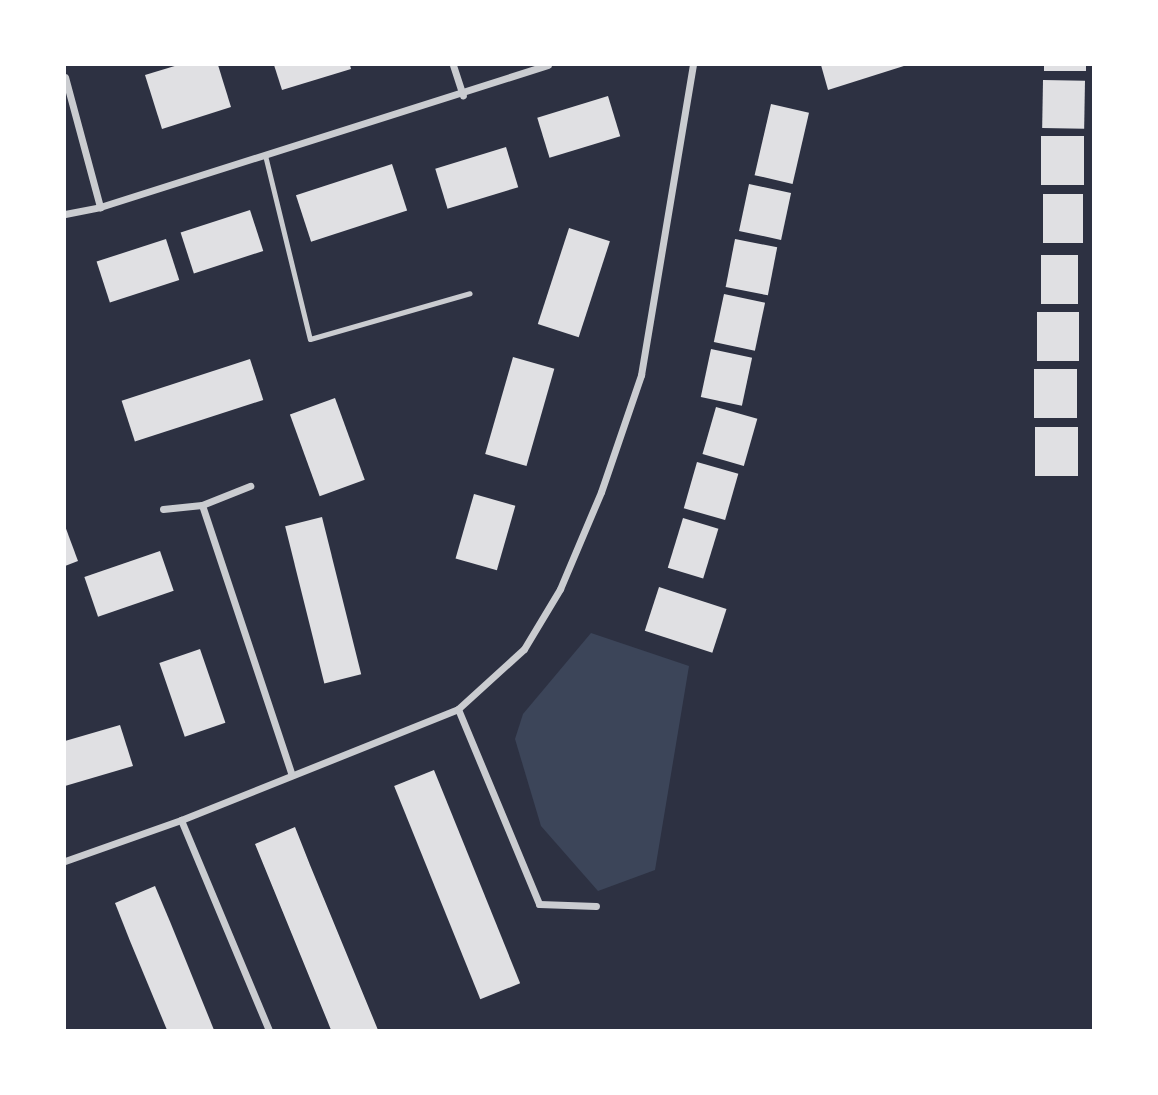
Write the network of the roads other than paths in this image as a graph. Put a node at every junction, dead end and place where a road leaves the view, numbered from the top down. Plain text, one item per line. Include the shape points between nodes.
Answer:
1 (453, 65) edge
2 (548, 65) edge
3 (693, 65) edge
4 (65, 78) edge
5 (463, 95) junction
6 (265, 155) junction
7 (100, 207) junction
8 (65, 214) edge
9 (470, 293) dead end
10 (250, 486) dead end
11 (202, 505) junction
12 (163, 509) dead end
13 (458, 709) junction
14 (291, 773) junction
15 (181, 820) junction
16 (65, 861) edge
17 (596, 906) dead end
18 (268, 1030) edge

1 - 5 street
2 - 5 street
3 - 13 street via 641,375 601,492 560,589 524,649
4 - 7 street
5 - 6 street
6 - 7 street
6 - 9 lane via 310,339
7 - 8 street
10 - 11 street
11 - 12 street
11 - 14 street
13 - 14 street
13 - 17 street via 539,904
14 - 15 street
15 - 16 street
15 - 18 street

